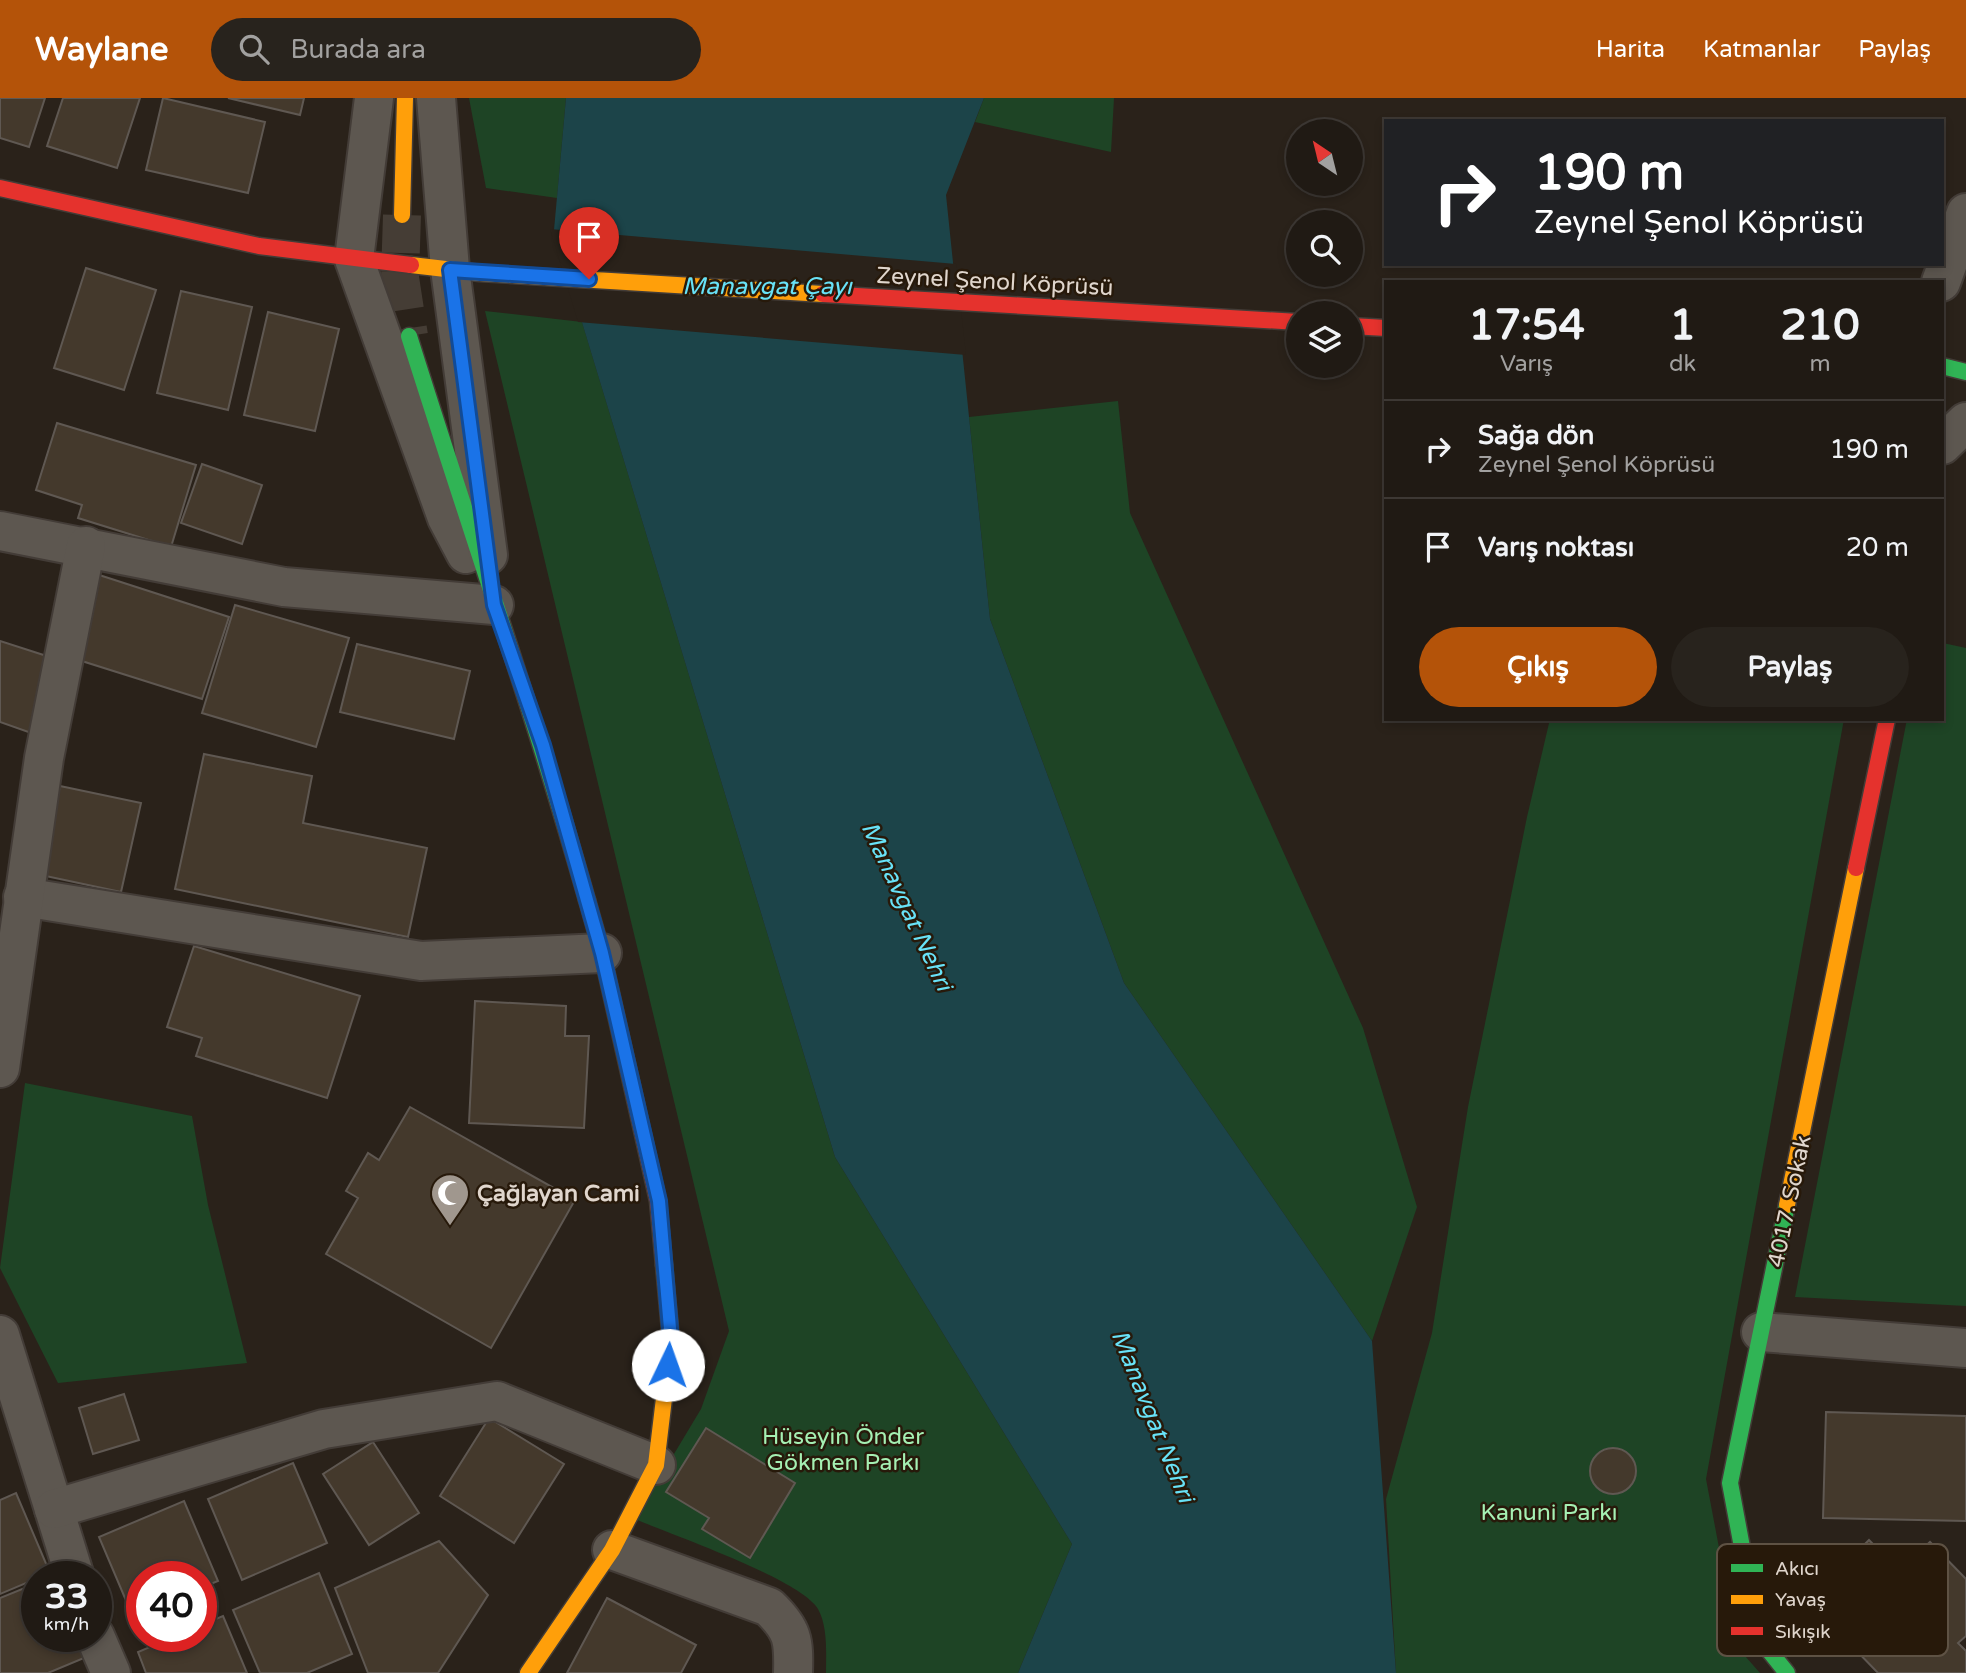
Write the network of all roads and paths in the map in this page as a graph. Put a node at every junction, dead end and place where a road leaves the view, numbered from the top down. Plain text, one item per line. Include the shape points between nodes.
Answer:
1 (374, 98) edge
2 (405, 98) edge
3 (436, 98) edge
4 (0, 188) edge
5 (1966, 213) edge
6 (401, 215) tunnel mouth
7 (354, 258) junction
8 (465, 271) junction
9 (1942, 280) edge
10 (1286, 321) edge
11 (1363, 327) edge
12 (1384, 328) edge
13 (409, 336) tunnel mouth
14 (1966, 422) edge
15 (1944, 443) edge
16 (0, 531) edge
17 (86, 546) junction
18 (494, 605) junction
19 (1887, 721) edge
20 (23, 897) junction
21 (602, 953) junction
22 (0, 1068) edge
23 (1761, 1332) junction
24 (0, 1335) edge
25 (1966, 1348) edge
26 (656, 1465) junction
27 (54, 1509) junction
28 (1741, 1544) edge
29 (612, 1549) junction
30 (70, 1561) edge
31 (102, 1652) edge
32 (1773, 1656) edge
33 (111, 1673) edge
34 (528, 1673) edge
35 (793, 1673) edge
36 (1787, 1673) edge

1 - 7 street
2 - 6 street
3 - 8 street
4 - 7 street, Zeynel Şenol Köprüsü via 259,246
5 - 9 street
7 - 8 street, Zeynel Şenol Köprüsü
7 - 18 street via 447,518
8 - 10 street, Zeynel Şenol Köprüsü
8 - 18 street
11 - 12 street
13 - 18 street
14 - 15 street
16 - 17 street
17 - 18 street via 284,587
17 - 20 street via 44,758
18 - 21 street via 543,745
19 - 23 street, 4017. Sokak
20 - 21 street via 422,961
20 - 22 street
21 - 26 street via 659,1201 671,1340
23 - 25 street
23 - 28 street, 4017. Sokak via 1730,1483
24 - 27 street
26 - 27 street via 497,1401 324,1429
26 - 29 street
27 - 30 street
29 - 34 street
29 - 35 street via 769,1607 788,1626 794,1647
31 - 33 street
32 - 36 street, 4017. Sokak

